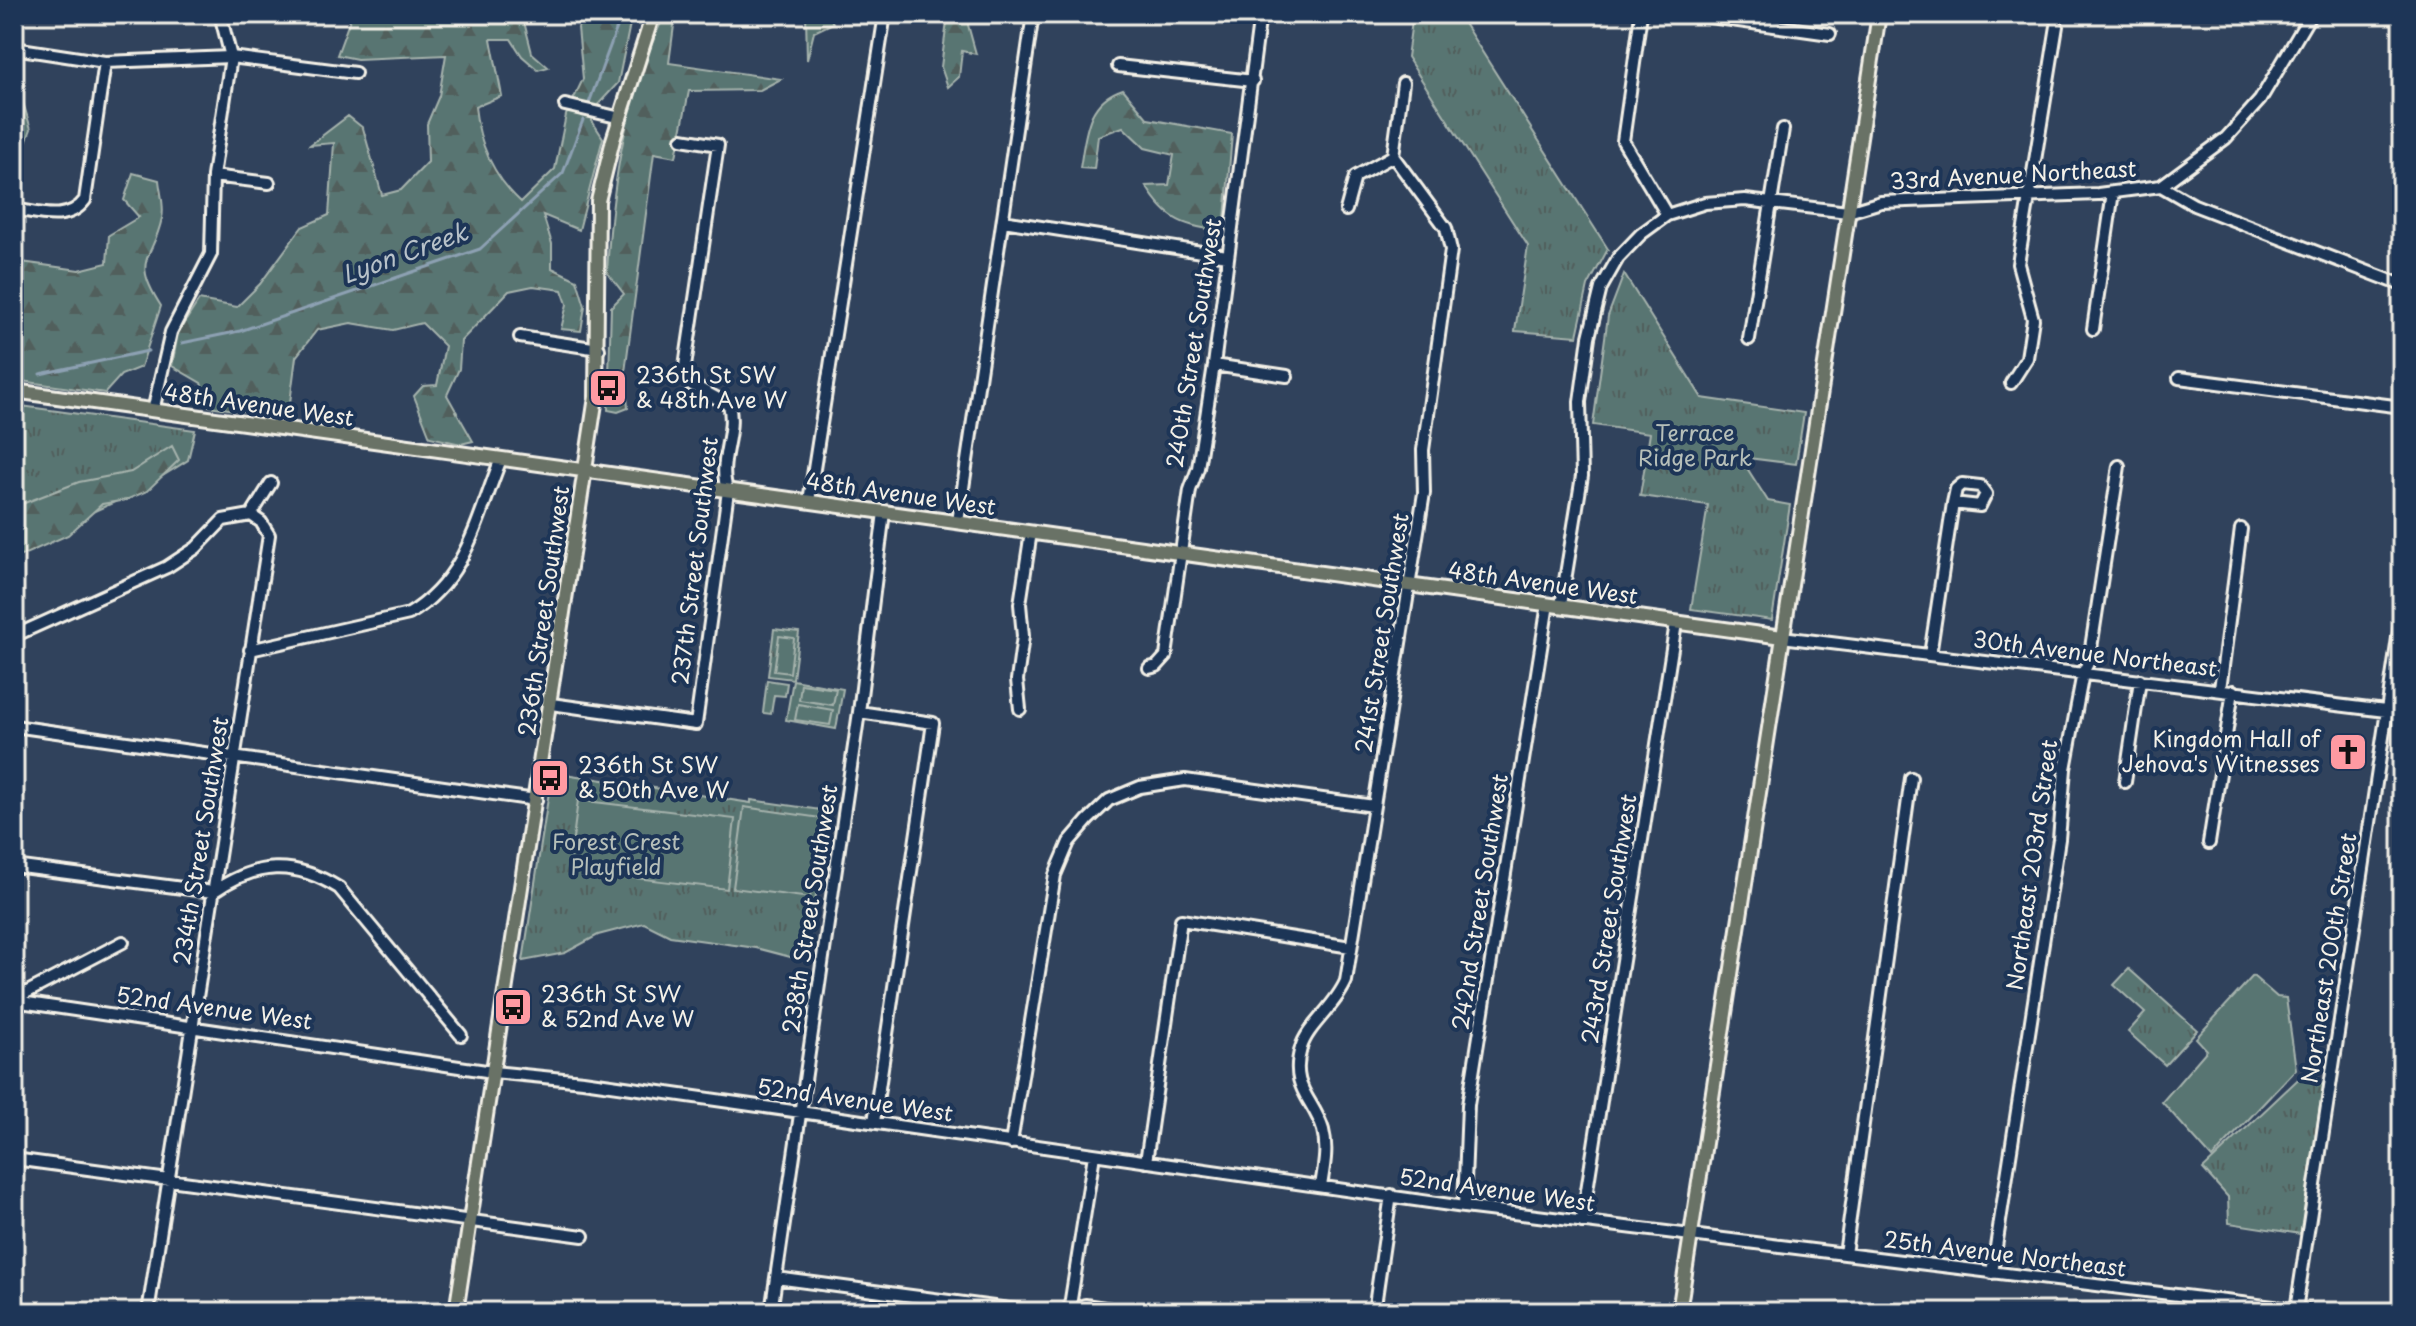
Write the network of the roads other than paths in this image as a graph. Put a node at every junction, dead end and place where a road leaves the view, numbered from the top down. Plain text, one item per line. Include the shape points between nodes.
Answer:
1 (220, 14) edge
2 (653, 14) edge
3 (885, 14) edge
4 (1033, 14) edge
5 (1260, 14) edge
6 (1641, 14) edge
7 (1689, 14) edge
8 (1879, 14) edge
9 (2311, 14) edge
10 (2057, 26) dead end
11 (1830, 34) dead end
12 (14, 48) edge
13 (231, 57) junction
14 (105, 62) junction
15 (1118, 66) dead end
16 (355, 73) dead end
17 (1253, 81) junction
18 (1403, 83) dead end
19 (565, 105) dead end
20 (621, 118) junction
21 (1783, 129) dead end
22 (682, 139) dead end
23 (1393, 156) junction
24 (213, 176) junction
25 (269, 183) dead end
26 (2161, 186) junction
27 (2113, 192) junction
28 (2029, 195) junction
29 (1771, 203) junction
30 (14, 209) edge
31 (1346, 210) dead end
32 (1848, 212) junction
33 (1667, 215) junction
34 (1003, 221) junction
35 (1227, 256) junction
36 (2402, 285) edge
37 (2093, 329) dead end
38 (520, 337) dead end
39 (1749, 339) dead end
40 (599, 349) junction
41 (1214, 365) junction
42 (1287, 376) dead end
43 (2179, 378) dead end
44 (2011, 383) dead end
45 (14, 391) edge
46 (2402, 407) edge
47 (153, 411) junction
48 (501, 459) junction
49 (2119, 466) dead end
50 (585, 471) junction
51 (271, 483) dead end
52 (728, 491) junction
53 (809, 501) junction
54 (1953, 503) dead end
55 (884, 512) junction
56 (251, 515) junction
57 (958, 522) junction
58 (2241, 529) dead end
59 (1031, 532) junction
60 (1182, 554) junction
61 (1410, 585) junction
62 (1554, 605) junction
63 (2402, 612) edge
64 (1676, 623) junction
65 (14, 636) edge
66 (1782, 637) junction
67 (250, 650) junction
68 (1930, 655) junction
69 (1149, 668) dead end
70 (2083, 673) junction
71 (2140, 680) junction
72 (2220, 689) junction
73 (2233, 691) junction
74 (551, 704) junction
75 (1020, 709) dead end
76 (2387, 711) junction
77 (859, 712) junction
78 (2402, 713) edge
79 (14, 726) edge
80 (235, 756) junction
81 (1911, 778) dead end
82 (2125, 782) dead end
83 (536, 800) junction
84 (1374, 806) junction
85 (2209, 843) dead end
86 (14, 866) edge
87 (213, 892) junction
88 (123, 942) dead end
89 (1351, 947) junction
90 (14, 1000) edge
91 (193, 1025) junction
92 (461, 1035) dead end
93 (493, 1072) junction
94 (800, 1111) junction
95 (874, 1122) junction
96 (1011, 1143) junction
97 (1094, 1155) junction
98 (14, 1159) edge
99 (1146, 1162) junction
100 (168, 1180) junction
101 (1321, 1186) junction
102 (1391, 1195) junction
103 (1464, 1207) junction
104 (469, 1222) junction
105 (1582, 1222) junction
106 (583, 1236) dead end
107 (1691, 1236) junction
108 (1845, 1254) junction
109 (1992, 1273) junction
110 (776, 1278) junction
111 (2296, 1310) junction
112 (148, 1312) edge
113 (456, 1312) edge
114 (771, 1312) edge
115 (1033, 1312) edge
116 (1067, 1312) edge
117 (1131, 1312) edge
118 (1374, 1312) edge
119 (1679, 1312) edge
120 (2315, 1312) edge

1 - 13 street
2 - 20 main road, 236th Street Southwest
3 - 53 street
4 - 34 street
5 - 17 street, 240th Street Southwest
6 - 33 street via 1623,141
7 - 11 street
8 - 32 main road
9 - 26 street via 2260,100 2226,138
10 - 28 street
12 - 14 street
13 - 14 street
13 - 16 street
13 - 24 street
14 - 30 street via 85,200 78,210 54,215
15 - 17 street
17 - 35 street, 240th Street Southwest
18 - 23 street
19 - 20 street
20 - 40 main road, 236th Street Southwest via 598,201
21 - 29 street
22 - 52 street, 237th Street Southwest via 718,145 683,361 687,382 729,405 732,416 722,479
23 - 31 street via 1355,177
23 - 61 street, 241st Street Southwest via 1446,228 1451,250
24 - 25 street
24 - 47 street via 211,254 171,332
26 - 27 street, 33rd Avenue Northeast
26 - 36 street, 33rd Avenue Northeast via 2194,205
27 - 28 street, 33rd Avenue Northeast
27 - 37 street
28 - 32 street, 33rd Avenue Northeast via 1881,202
28 - 44 street via 2018,264 2033,319 2027,358
29 - 32 street
29 - 33 street via 1722,200
29 - 39 street
32 - 66 main road
33 - 62 street, 242nd Street Southwest via 1618,258 1596,304 1580,402 1582,476
34 - 35 street
34 - 57 street
35 - 41 street, 240th Street Southwest
38 - 40 street
40 - 50 main road, 236th Street Southwest
41 - 42 street
41 - 60 street, 240th Street Southwest
43 - 46 street
45 - 47 main road, 48th Avenue West
47 - 48 main road, 48th Avenue West
48 - 50 main road, 48th Avenue West
48 - 67 street via 455,575 432,600 409,614
49 - 70 street, Northeast 203rd Street
50 - 52 main road, 48th Avenue West
50 - 74 main road, 236th Street Southwest
51 - 56 street
52 - 53 main road, 48th Avenue West
52 - 74 street, 237th Street Southwest via 696,724
53 - 55 main road, 48th Avenue West
54 - 68 street
55 - 57 main road, 48th Avenue West
55 - 77 street, 238th Street Southwest
56 - 65 street via 223,520 196,548 167,567
56 - 67 street, 234th Street Southwest via 269,535
57 - 59 main road, 48th Avenue West
58 - 72 street
59 - 60 main road, 48th Avenue West
59 - 75 street via 1020,604
60 - 61 main road, 48th Avenue West
60 - 69 street, 240th Street Southwest via 1166,656
61 - 62 main road, 48th Avenue West
61 - 84 street, 241st Street Southwest
62 - 64 main road, 48th Avenue West
62 - 103 street, 242nd Street Southwest via 1468,1105
63 - 76 street, Northeast 200th Street
64 - 66 main road, 48th Avenue West
64 - 105 street, 243rd Street Southwest
66 - 68 street, 30th Avenue Northeast
66 - 107 main road
67 - 80 street, 234th Street Southwest
68 - 70 street, 30th Avenue Northeast
70 - 71 street, 30th Avenue Northeast
70 - 109 street, Northeast 203rd Street
71 - 72 street, 30th Avenue Northeast
71 - 82 street
72 - 73 street, 30th Avenue Northeast
73 - 76 street, 30th Avenue Northeast
73 - 85 street
74 - 83 main road, 236th Street Southwest
76 - 78 street, 30th Avenue Northeast
76 - 111 street, Northeast 200th Street
77 - 94 street, 238th Street Southwest
77 - 95 street via 933,723
79 - 80 street
80 - 83 street
80 - 87 street, 234th Street Southwest
81 - 108 street
83 - 93 main road, 236th Street Southwest
84 - 89 street, 241st Street Southwest
84 - 96 street via 1185,780 1140,787 1109,800 1069,842 1055,875
86 - 87 street
87 - 91 street, 234th Street Southwest
87 - 92 street via 255,871 297,868 316,874 339,888
88 - 90 street
89 - 99 street via 1181,920
89 - 101 street, 241st Street Southwest via 1338,999 1306,1036 1298,1061 1304,1099 1322,1127 1326,1150
90 - 91 street, 52nd Avenue West
91 - 93 street, 52nd Avenue West
91 - 100 street, 234th Street Southwest
93 - 94 street, 52nd Avenue West
93 - 104 main road, 236th Street Southwest
94 - 95 street, 52nd Avenue West
94 - 110 street, 238th Street Southwest
95 - 96 street, 52nd Avenue West
96 - 97 street, 52nd Avenue West
97 - 99 street, 52nd Avenue West
97 - 116 street
98 - 100 street
99 - 101 street, 52nd Avenue West
100 - 104 street
100 - 112 street, 234th Street Southwest
101 - 102 street, 52nd Avenue West
102 - 103 street, 52nd Avenue West
102 - 118 street
103 - 105 street, 52nd Avenue West
104 - 106 street
104 - 113 main road, 236th Street Southwest
105 - 107 street, 52nd Avenue West
107 - 108 street, 25th Avenue Northeast
107 - 119 main road
108 - 109 street, 25th Avenue Northeast
109 - 111 street, 25th Avenue Northeast
110 - 114 street, 238th Street Southwest
110 - 115 street
111 - 120 street, 25th Avenue Northeast
116 - 117 street via 1085,1305

